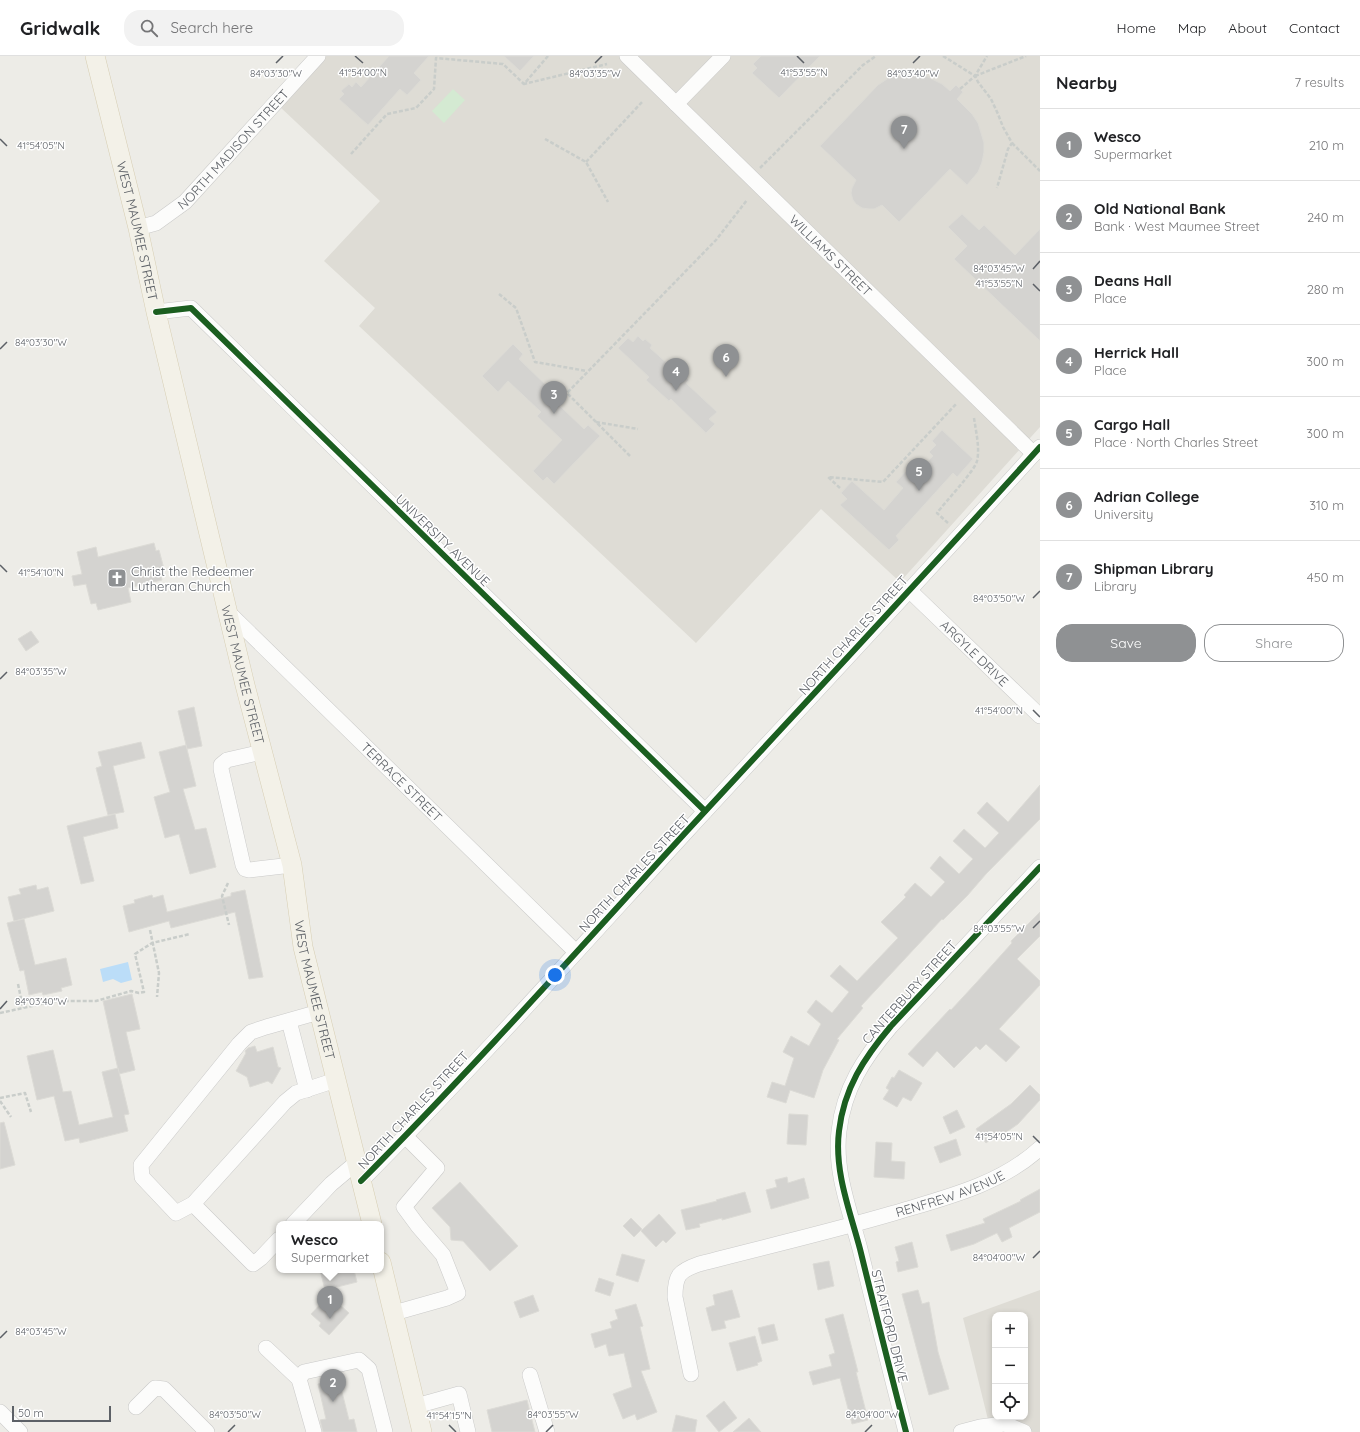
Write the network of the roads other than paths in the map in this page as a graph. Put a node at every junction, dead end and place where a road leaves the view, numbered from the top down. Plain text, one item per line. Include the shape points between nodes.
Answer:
1 (95, 56) edge
2 (318, 56) edge
3 (627, 56) edge
4 (723, 56) edge
5 (676, 104) junction
6 (138, 228) junction
7 (156, 312) junction
8 (1037, 451) edge
9 (909, 590) junction
10 (228, 612) junction
11 (1040, 716) edge
12 (262, 752) junction
13 (705, 811) junction
14 (292, 865) junction
15 (1040, 867) edge
16 (576, 952) junction
17 (320, 1012) junction
18 (289, 1021) junction
19 (336, 1080) junction
20 (307, 1090) junction
21 (405, 1136) junction
22 (1040, 1148) edge
23 (356, 1162) junction
24 (361, 1181) junction
25 (194, 1204) junction
26 (296, 1221) edge
27 (371, 1221) edge
28 (854, 1225) junction
29 (276, 1242) edge
30 (384, 1273) edge
31 (394, 1314) junction
32 (266, 1348) dead end
33 (691, 1374) dead end
34 (530, 1375) dead end
35 (299, 1379) junction
36 (416, 1406) junction
37 (136, 1407) dead end
38 (1, 1416) edge
39 (20, 1432) edge
40 (207, 1432) edge
41 (314, 1432) edge
42 (385, 1432) edge
43 (422, 1432) edge
44 (468, 1432) edge
45 (548, 1432) edge
46 (906, 1432) edge
47 (961, 1432) edge
48 (1024, 1432) edge

1 - 6 main road, WEST MAUMEE STREET
2 - 6 street, NORTH MADISON STREET via 186,202 156,223
3 - 5 street, WILLIAMS STREET
4 - 5 street
5 - 8 street, WILLIAMS STREET
6 - 7 main road, WEST MAUMEE STREET
7 - 10 main road, WEST MAUMEE STREET
7 - 13 street, UNIVERSITY AVENUE via 191,308
8 - 9 street, NORTH CHARLES STREET
9 - 11 street, ARGYLE DRIVE
9 - 13 street, NORTH CHARLES STREET
10 - 12 main road, WEST MAUMEE STREET
10 - 16 street, TERRACE STREET
12 - 14 main road, WEST MAUMEE STREET
12 - 14 street via 227,760 221,765 243,865 249,870
13 - 16 street, NORTH CHARLES STREET
14 - 17 main road, WEST MAUMEE STREET via 304,947
15 - 28 street, CANTERBURY STREET via 891,1026 862,1063 844,1106 839,1131 841,1182
16 - 21 street, NORTH CHARLES STREET
17 - 18 street
17 - 19 main road, WEST MAUMEE STREET
18 - 20 street
18 - 25 street via 252,1032 239,1044 142,1166 142,1177 176,1213
19 - 20 street
19 - 23 main road, WEST MAUMEE STREET
20 - 25 street via 296,1093 285,1102
21 - 24 street, NORTH CHARLES STREET
21 - 31 street via 436,1168 404,1206 443,1254 458,1293
22 - 28 street, RENFREW AVENUE via 1001,1176 976,1187
23 - 24 main road, WEST MAUMEE STREET
23 - 26 street
24 - 27 main road, WEST MAUMEE STREET
25 - 29 street via 253,1264
28 - 33 street via 699,1264 678,1274 675,1297
28 - 46 street, STRATFORD DRIVE
30 - 31 main road
31 - 36 main road
32 - 35 street
34 - 45 street
35 - 41 street
35 - 42 street via 304,1372 355,1360 364,1363 369,1369
36 - 43 main road
36 - 44 street via 459,1394
37 - 40 street via 155,1388 164,1389
38 - 39 street
47 - 48 street via 1005,1424

